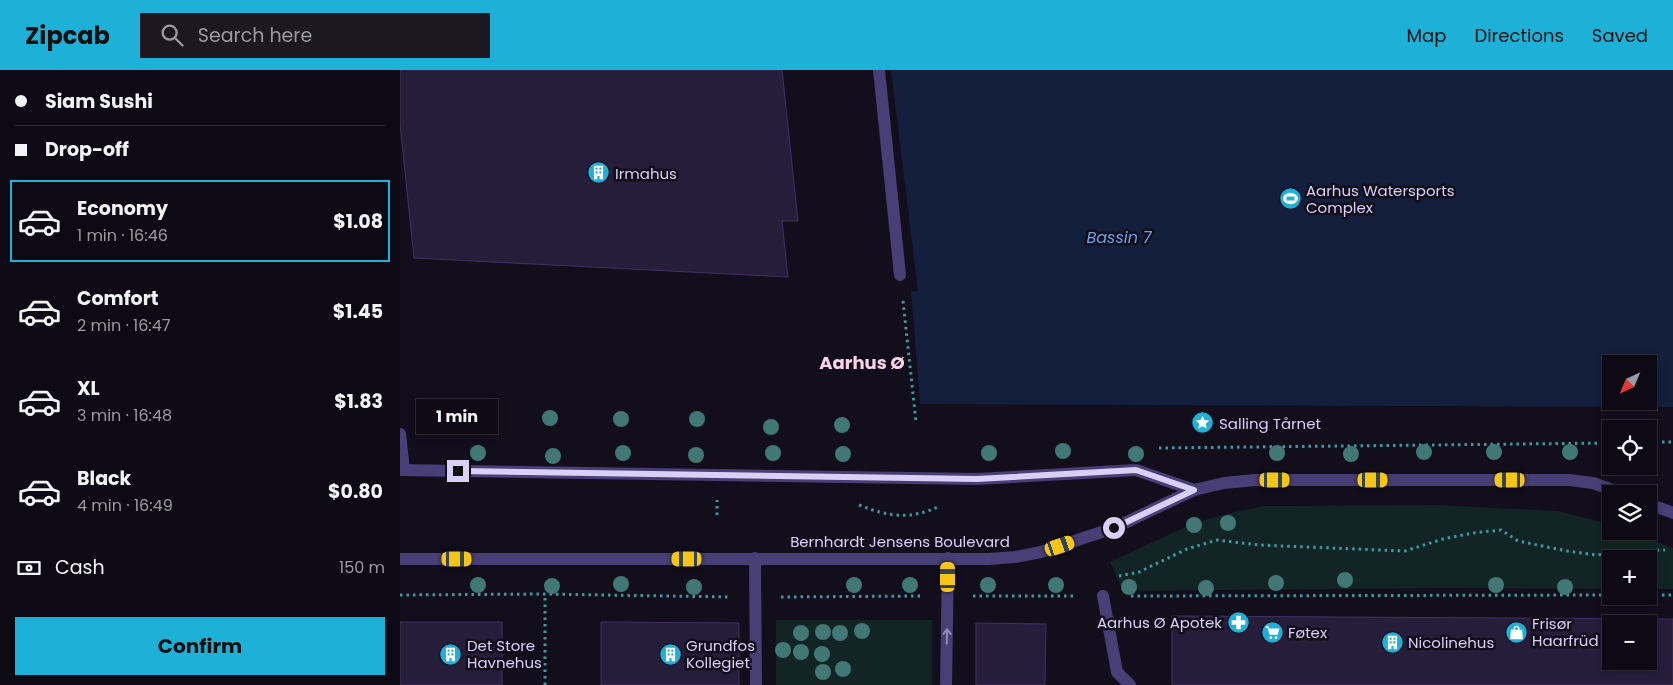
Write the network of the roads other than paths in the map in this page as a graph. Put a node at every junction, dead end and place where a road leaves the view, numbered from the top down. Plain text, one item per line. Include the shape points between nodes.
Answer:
1 (879, 70) edge
2 (900, 275) road end
3 (400, 434) edge
4 (402, 470) edge
5 (1602, 486) edge
6 (1194, 490) junction
7 (1657, 507) edge
8 (1673, 513) edge
9 (755, 558) junction
10 (948, 558) junction
11 (400, 559) edge
12 (1102, 596) road end
13 (756, 685) edge
14 (946, 685) edge
15 (1130, 685) edge

1 - 2 street
3 - 4 street
4 - 6 street via 977,479 1136,470
5 - 6 street, Bernhardt Jensens Boulevard via 1568,480 1255,480
6 - 10 street, Bernhardt Jensens Boulevard via 1114,528 1041,552 989,559
7 - 8 street
9 - 10 street, Bernhardt Jensens Boulevard
9 - 11 street, Bernhardt Jensens Boulevard
9 - 13 street
14 -> 10 street
12 - 15 street via 1117,672

